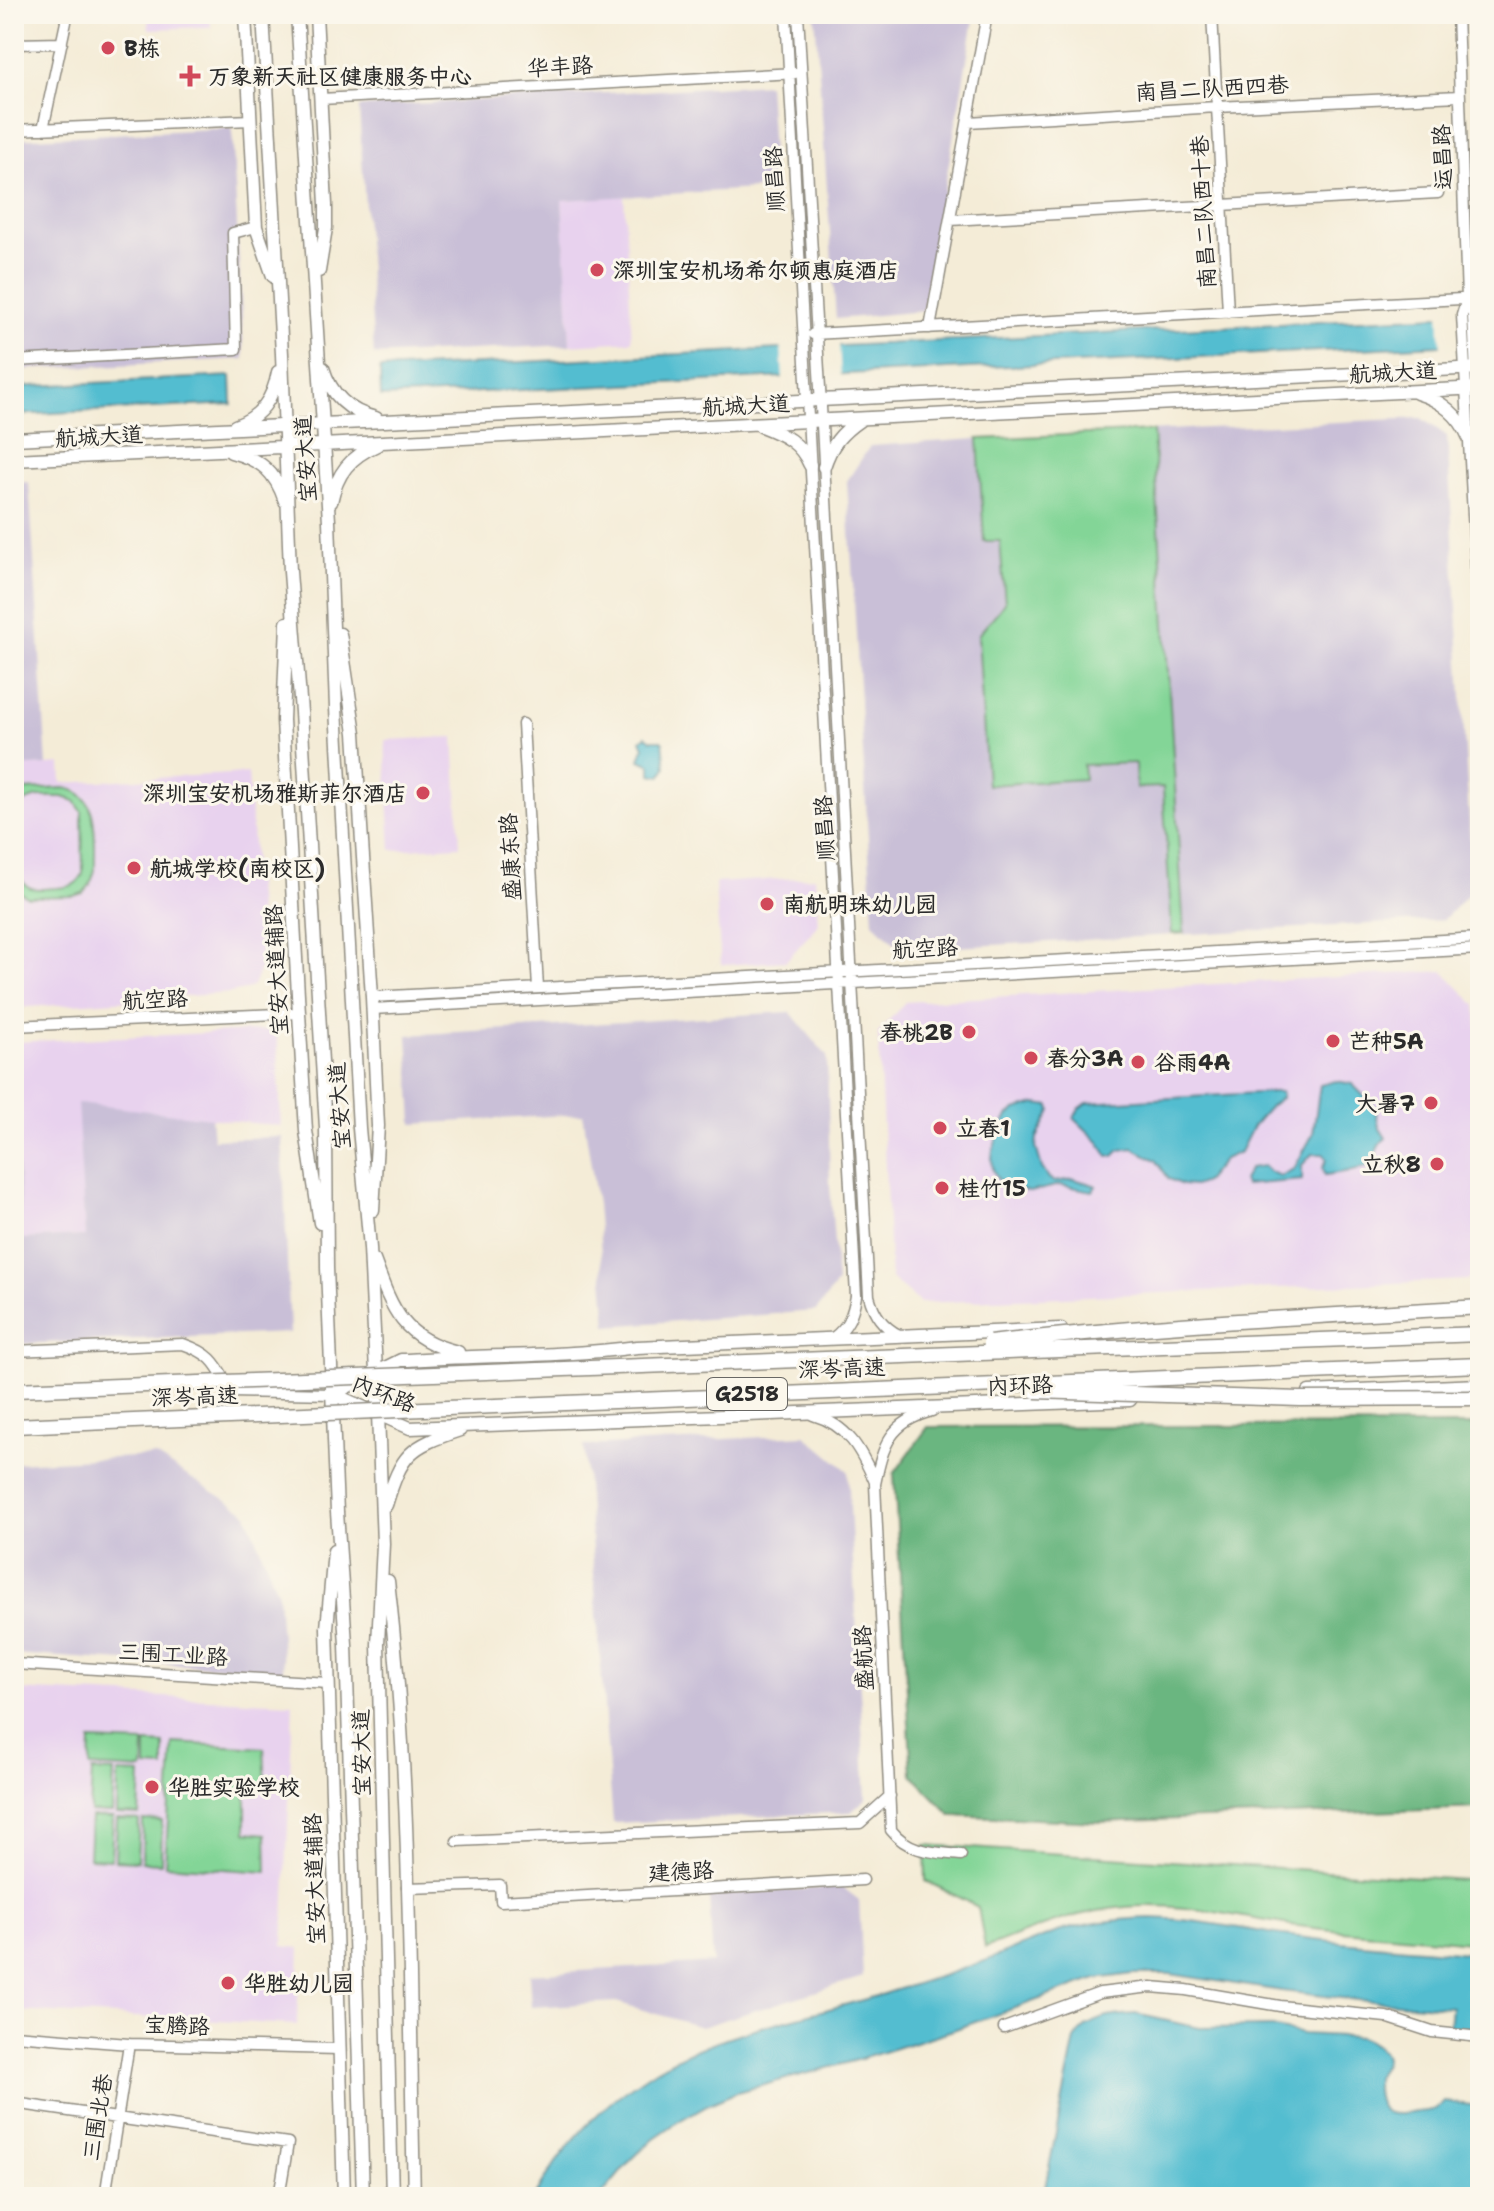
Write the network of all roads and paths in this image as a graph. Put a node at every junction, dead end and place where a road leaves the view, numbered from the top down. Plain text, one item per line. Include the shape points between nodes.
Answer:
1 (65, 14) edge
2 (245, 14) edge
3 (263, 14) edge
4 (297, 14) edge
5 (316, 14) edge
6 (786, 14) edge
7 (798, 14) edge
8 (987, 14) edge
9 (1212, 14) edge
10 (1457, 14) edge
11 (62, 43) junction
12 (14, 44) edge
13 (789, 73) junction
14 (801, 73) junction
15 (1460, 96) junction
16 (321, 99) junction
17 (1217, 107) junction
18 (251, 120) junction
19 (968, 122) junction
20 (43, 129) junction
21 (14, 130) edge
22 (1438, 193) dead end
23 (1222, 205) junction
24 (950, 220) junction
25 (256, 227) junction
26 (277, 290) junction
27 (315, 294) junction
28 (1480, 298) edge
29 (1467, 299) junction
30 (1228, 312) junction
31 (930, 328) junction
32 (817, 337) junction
33 (803, 338) junction
34 (319, 352) junction
35 (282, 354) junction
36 (14, 361) edge
37 (1473, 368) edge
38 (1474, 388) edge
39 (1410, 391) junction
40 (821, 400) junction
41 (806, 401) junction
42 (861, 419) junction
43 (395, 420) junction
44 (822, 421) junction
45 (807, 422) junction
46 (754, 424) junction
47 (323, 425) junction
48 (285, 426) junction
49 (219, 429) junction
50 (14, 439) edge
51 (1477, 441) edge
52 (386, 442) junction
53 (324, 445) junction
54 (286, 446) junction
55 (220, 449) junction
56 (14, 460) edge
57 (810, 465) junction
58 (824, 467) junction
59 (289, 516) junction
60 (329, 521) junction
61 (290, 572) junction
62 (331, 584) junction
63 (1480, 642) edge
64 (523, 724) dead end
65 (1480, 938) edge
66 (1480, 949) edge
67 (839, 972) junction
68 (852, 978) junction
69 (839, 984) junction
70 (538, 988) junction
71 (372, 1003) junction
72 (299, 1013) junction
73 (14, 1026) edge
74 (370, 1248) junction
75 (327, 1268) junction
76 (1480, 1310) edge
77 (1480, 1334) edge
78 (901, 1336) junction
79 (831, 1340) junction
80 (14, 1351) edge
81 (477, 1355) junction
82 (887, 1355) junction
83 (1480, 1365) edge
84 (376, 1374) junction
85 (1480, 1385) edge
86 (911, 1387) junction
87 (14, 1390) edge
88 (333, 1394) junction
89 (1480, 1398) edge
90 (941, 1408) junction
91 (802, 1413) junction
92 (378, 1414) junction
93 (475, 1425) junction
94 (14, 1426) edge
95 (875, 1484) junction
96 (337, 1512) junction
97 (382, 1516) junction
98 (383, 1544) junction
99 (14, 1664) edge
100 (329, 1683) junction
101 (890, 1796) junction
102 (457, 1841) dead end
103 (961, 1855) dead end
104 (863, 1880) dead end
105 (407, 1888) junction
106 (1004, 2028) dead end
107 (14, 2035) edge
108 (1480, 2037) edge
109 (129, 2044) junction
110 (339, 2049) junction
111 (14, 2103) edge
112 (118, 2119) junction
113 (105, 2197) edge
114 (279, 2197) edge
115 (344, 2197) edge
116 (363, 2197) edge
117 (392, 2197) edge
118 (414, 2197) edge

1 - 11 street
2 - 18 main road
3 - 26 main road, 宝安大道
4 - 27 main road, 宝安大道
5 - 16 main road
6 - 13 street, 顺昌路
7 - 14 street, 顺昌路
8 - 19 street
9 - 17 street, 南昌二队西十巷
10 - 15 street, 运昌路
11 - 12 street
11 - 20 street
13 - 14 street, 华丰路
13 - 16 street, 华丰路
13 - 33 street, 顺昌路
14 - 32 street, 顺昌路
15 - 17 street, 南昌二队西四巷
15 - 29 street, 运昌路
16 - 27 main road via 326,228
17 - 19 street, 南昌二队西四巷
17 - 23 street, 南昌二队西十巷
18 - 20 street
18 - 25 main road
19 - 24 street
20 - 21 street
22 - 23 street
23 - 24 street
23 - 30 street, 南昌二队西十巷
24 - 31 street
25 - 26 main road
25 - 36 street via 233,233 236,349
26 - 35 main road, 宝安大道
27 - 34 main road, 宝安大道
28 - 29 street
29 - 30 street
29 - 37 street, 运昌路
30 - 31 street
31 - 32 street
32 - 33 street
32 - 40 street, 顺昌路
33 - 41 street, 顺昌路
34 - 43 main road via 343,403 364,415
34 - 47 main road, 宝安大道
35 - 48 main road, 宝安大道
35 - 49 main road via 274,390 263,409 248,421
37 - 38 street, 运昌路
37 - 40 main road, 航城大道
38 - 39 main road, 航城大道
38 - 51 street, 运昌路
39 - 42 main road, 航城大道
39 - 51 main road via 1449,409
40 - 41 main road, 航城大道
40 - 44 street, 顺昌路
41 - 43 main road, 航城大道
41 - 45 street, 顺昌路
42 - 44 main road, 航城大道
42 - 58 main road via 837,439
43 - 47 main road, 航城大道
44 - 45 main road, 航城大道
44 - 58 street, 顺昌路
45 - 46 main road, 航城大道
45 - 57 street, 顺昌路
46 - 52 main road, 航城大道
46 - 57 main road via 794,441
47 - 48 main road, 航城大道
47 - 53 main road, 宝安大道
48 - 49 main road, 航城大道
48 - 54 main road, 宝安大道
49 - 50 main road, 航城大道
51 - 63 street, 运昌路
52 - 53 main road, 航城大道
52 - 60 main road via 345,466
53 - 54 main road, 航城大道
53 - 60 main road, 宝安大道
54 - 55 main road, 航城大道
54 - 59 main road, 宝安大道
55 - 56 main road, 航城大道
55 - 59 main road via 267,468
57 - 67 street, 顺昌路
58 - 68 street, 顺昌路
59 - 61 main road, 宝安大道
60 - 62 main road, 宝安大道
61 - 72 main road, 宝安大道辅路 via 283,720
61 - 75 main road, 宝安大道 via 326,1128
62 - 71 main road via 355,733
62 - 74 main road, 宝安大道 via 358,1113
64 - 70 street, 盛康东路
65 - 68 street, 航空路
66 - 68 street, 航空路
67 - 68 street, 航空路
67 - 69 street, 顺昌路
67 - 70 street, 航空路
68 - 69 street, 航空路
68 - 78 street, 顺昌路 via 869,1296 879,1319
69 - 71 street, 航空路
69 - 79 street, 顺昌路 via 856,1296 850,1320
70 - 71 street, 航空路
71 - 74 main road via 378,1126
72 - 73 street, 航空路
72 - 75 main road, 宝安大道辅路 via 306,1131
74 - 81 main road via 390,1303 405,1325 426,1342
74 - 84 main road, 宝安大道
75 - 88 main road, 宝安大道
76 - 78 main road, 内环路
76 - 82 highway, bridge via 1093,1331
77 - 82 highway, 深岑高速 / G2518, bridge
78 - 79 main road, 内环路
79 - 81 main road, 内环路
80 - 88 street via 183,1344 212,1358 232,1392
81 - 84 main road, 内环路 via 401,1360
82 - 87 highway, 深岑高速 / G2518, bridge
83 - 86 highway, 深岑高速 / G2518, bridge
84 - 88 main road, 内环路
84 - 92 main road, 宝安大道
85 - 90 main road, 内环路
86 - 89 highway, bridge via 1300,1399
86 - 94 highway, 深岑高速 / G2518, bridge
88 - 92 main road, 内环路
88 - 96 main road, 宝安大道
90 - 91 main road, 内环路
90 - 95 street via 896,1429 881,1457
91 - 93 main road, 内环路
91 - 95 street via 823,1418 850,1436
92 - 93 main road, 内环路 via 410,1428
92 - 97 main road, 宝安大道
93 - 97 main road via 414,1449 399,1469
95 - 101 street, 盛航路
96 - 100 main road, 宝安大道辅路 via 327,1628
96 - 116 main road, 宝安大道
97 - 98 main road, 宝安大道
98 - 105 main road via 399,1679
98 - 117 main road, 宝安大道 via 378,1644
99 - 100 street, 三围工业路
100 - 110 main road, 宝安大道辅路
101 - 102 street via 860,1823
101 - 103 street, 盛航路 via 891,1830 899,1840 912,1848
104 - 105 street, 建德路 via 501,1901 500,1885
105 - 118 main road
106 - 108 street via 1100,1993 1151,1987 1386,2017 1432,2032
107 - 109 street, 宝腾路
109 - 110 street, 宝腾路
109 - 112 street, 三围北巷
110 - 115 main road, 宝安大道辅路
111 - 112 street
112 - 113 street, 三围北巷
112 - 114 street via 288,2143

